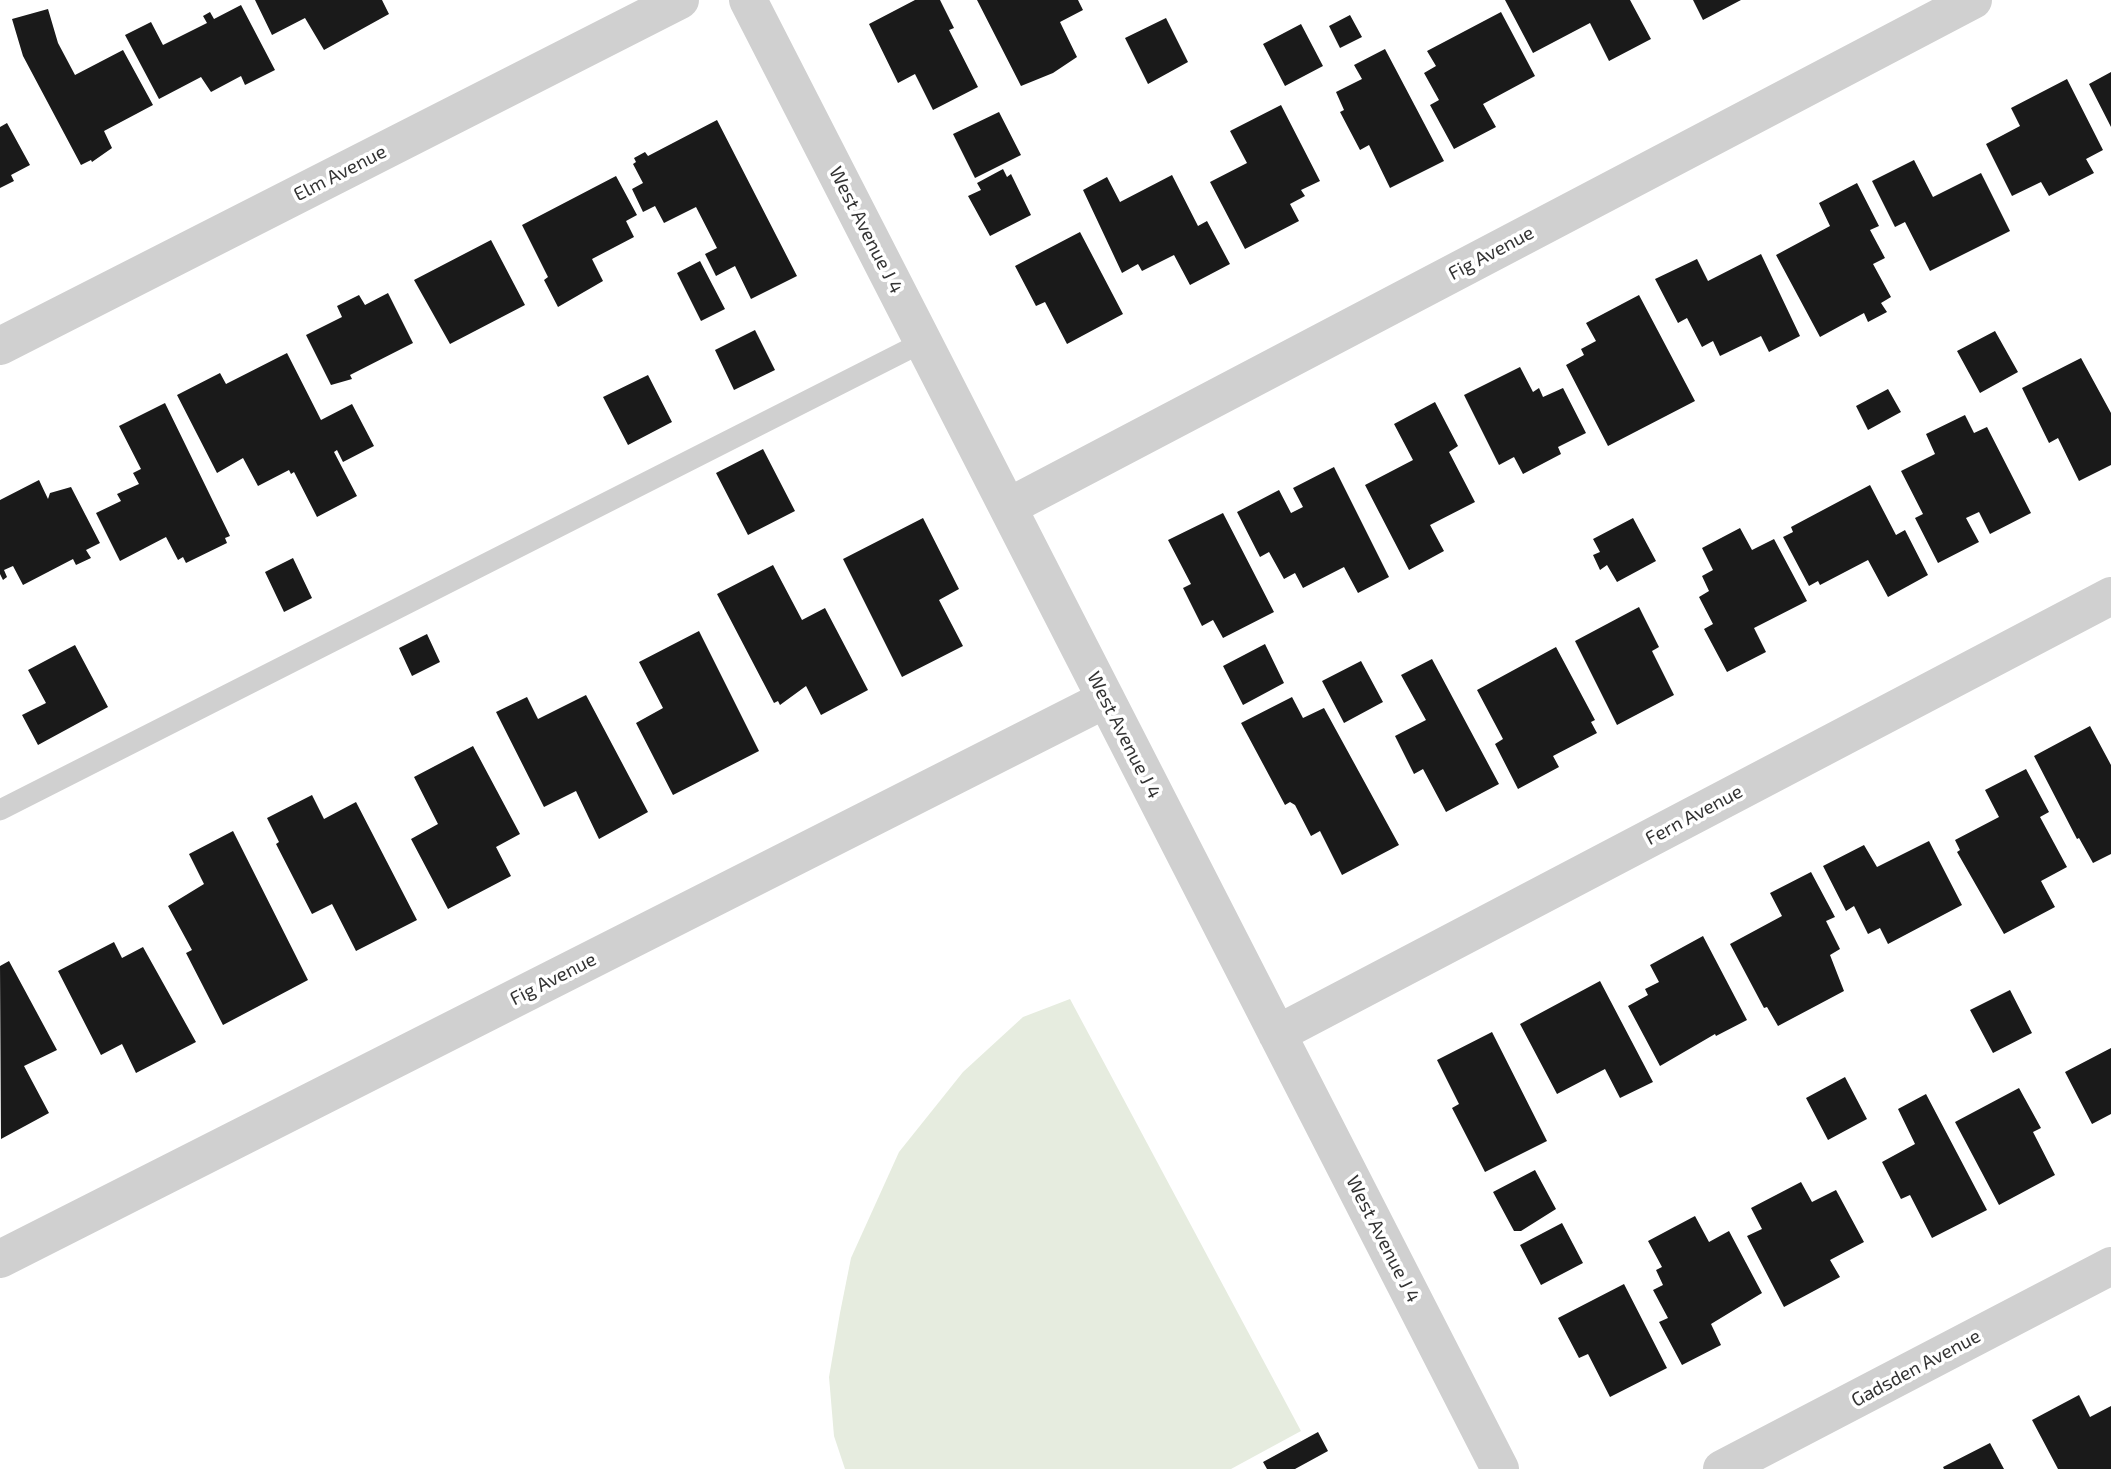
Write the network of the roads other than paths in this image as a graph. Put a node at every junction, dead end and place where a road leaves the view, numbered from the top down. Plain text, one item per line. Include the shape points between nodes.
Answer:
1 (680, 0) edge
2 (748, 0) edge
3 (1973, 0) edge
4 (923, 342) junction
5 (0, 346) edge
6 (1008, 507) junction
7 (2111, 596) edge
8 (1106, 699) junction
9 (0, 810) edge
10 (1278, 1034) junction
11 (0, 1259) edge
12 (2111, 1266) edge
13 (1500, 1469) edge
14 (1722, 1469) edge

1 - 5 street, Elm Avenue
2 - 4 street, West Avenue J 4
3 - 6 street, Fig Avenue
4 - 6 street, West Avenue J 4
4 - 9 lane
6 - 8 street, West Avenue J 4
7 - 10 street, Fern Avenue
8 - 10 street, West Avenue J 4
8 - 11 street, Fig Avenue
10 - 13 street, West Avenue J 4
12 - 14 street, Gadsden Avenue

